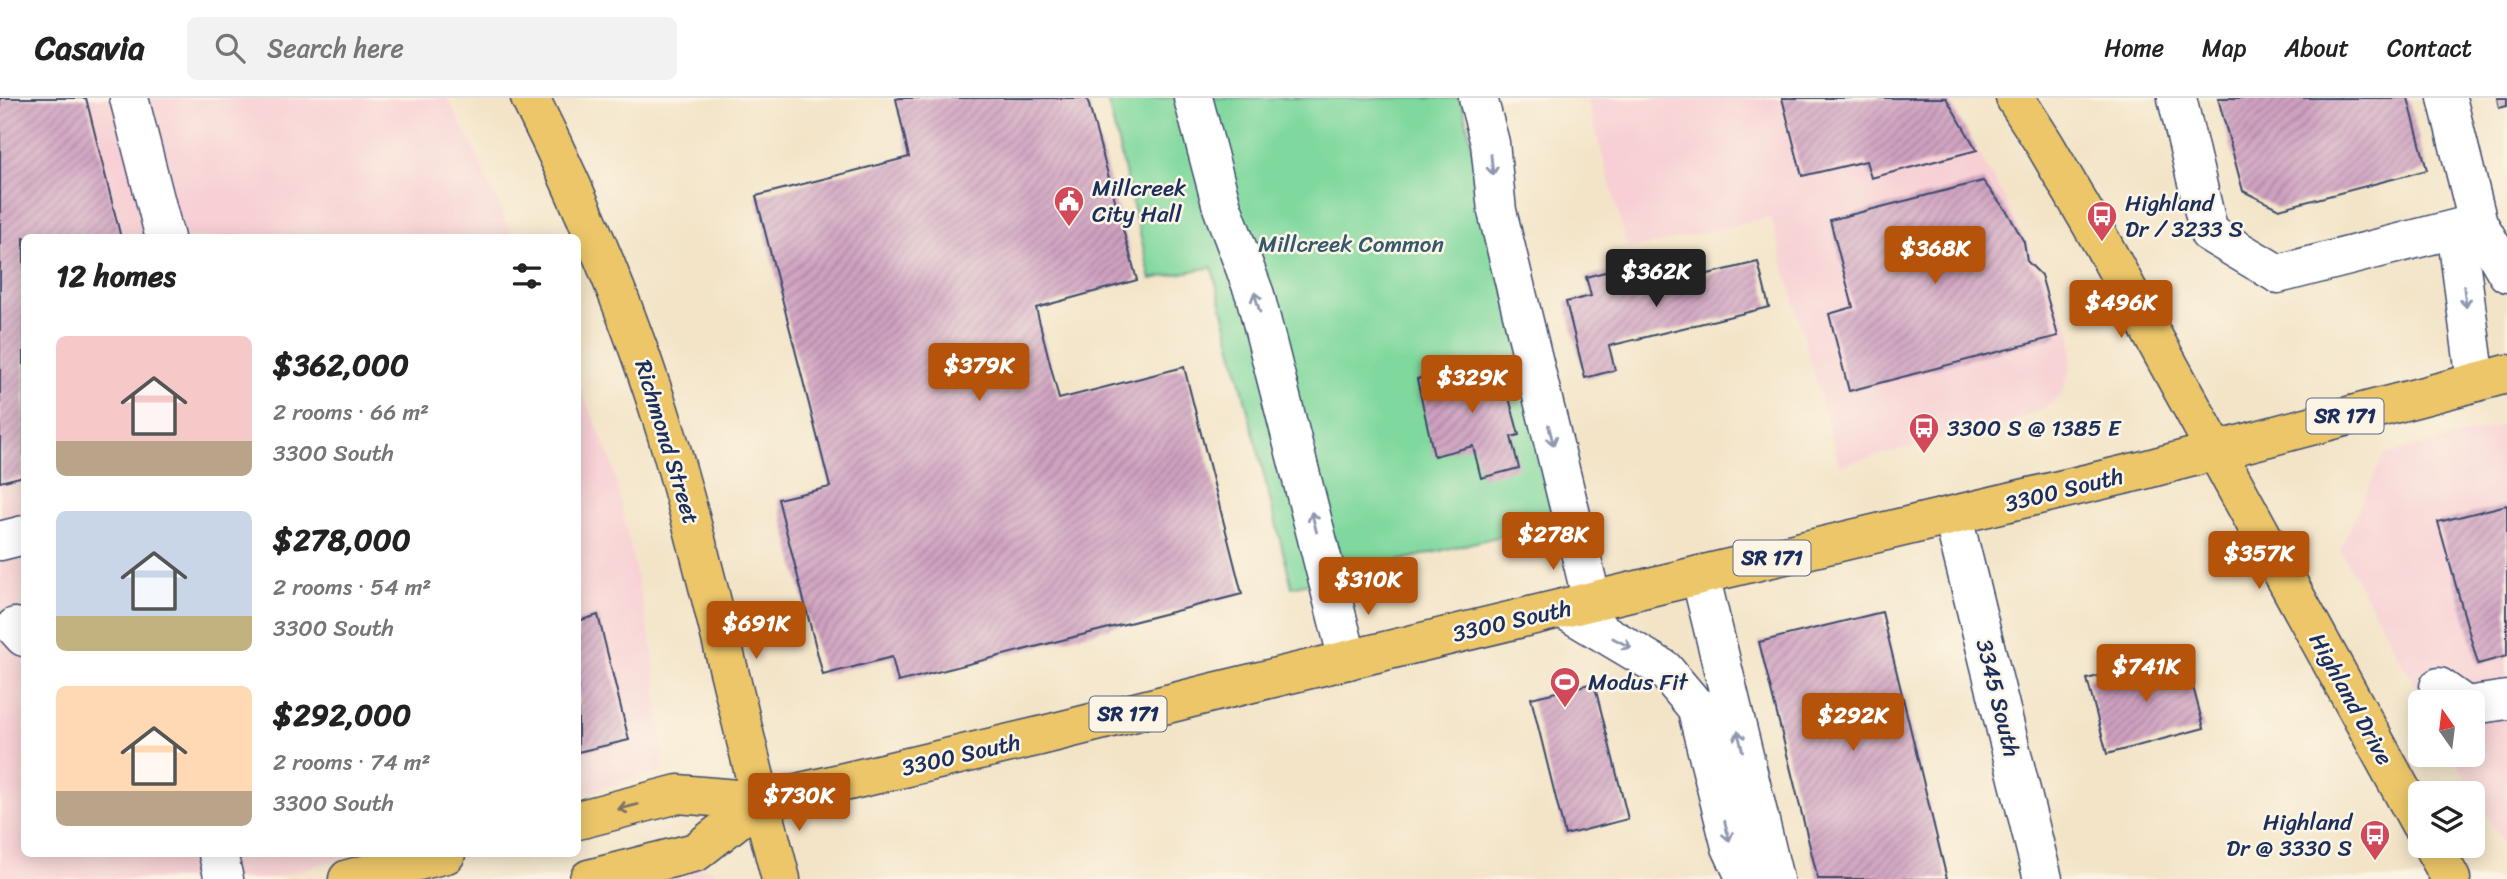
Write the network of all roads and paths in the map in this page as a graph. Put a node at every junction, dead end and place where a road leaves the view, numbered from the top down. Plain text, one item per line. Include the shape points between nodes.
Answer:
1 (129, 98) edge
2 (530, 98) edge
3 (1193, 98) edge
4 (1478, 98) edge
5 (2015, 98) edge
6 (2177, 98) edge
7 (2425, 98) edge
8 (2447, 98) edge
9 (2462, 160) junction
10 (2467, 226) junction
11 (163, 234) edge
12 (2507, 274) edge
13 (2491, 378) edge
14 (2215, 452) junction
15 (1953, 517) junction
16 (1700, 575) junction
17 (1577, 605) junction
18 (1348, 660) junction
19 (2507, 701) edge
20 (2485, 704) edge
21 (761, 801) junction
22 (2408, 802) edge
23 (581, 819) edge
24 (219, 857) edge
25 (428, 857) edge
26 (2439, 858) edge
27 (357, 869) edge
28 (224, 879) edge
29 (589, 879) edge
30 (780, 879) edge
31 (1746, 879) edge
32 (1774, 879) edge
33 (2043, 879) edge
34 (2451, 879) edge

1 - 11 street
2 - 21 main road, Richmond Street via 609,271 656,401 695,534
18 -> 3 street via 1255,295 1222,207
4 -> 17 street
5 - 14 main road, Highland Drive via 2102,243
6 - 10 street via 2209,233 2278,274
7 - 9 street
8 - 9 street
9 - 10 street
10 - 12 street
10 -> 13 street
13 - 14 main road, 3300 South / SR 171
14 - 15 main road, 3300 South / SR 171
14 - 22 main road, Highland Drive
15 - 16 main road, 3300 South / SR 171
15 - 33 street, 3345 South
16 - 17 main road, 3300 South / SR 171
32 -> 16 street
17 - 18 main road, 3300 South / SR 171
17 -> 31 street via 1664,669 1696,707 1731,847
18 - 21 main road, 3300 South / SR 171
19 - 20 street
21 -> 23 main road, 3300 South / SR 171 via 678,794
21 - 29 main road, 3300 South / SR 171 via 696,852
21 - 30 main road, Richmond Street
24 - 28 street
25 - 27 main road
26 - 34 main road

